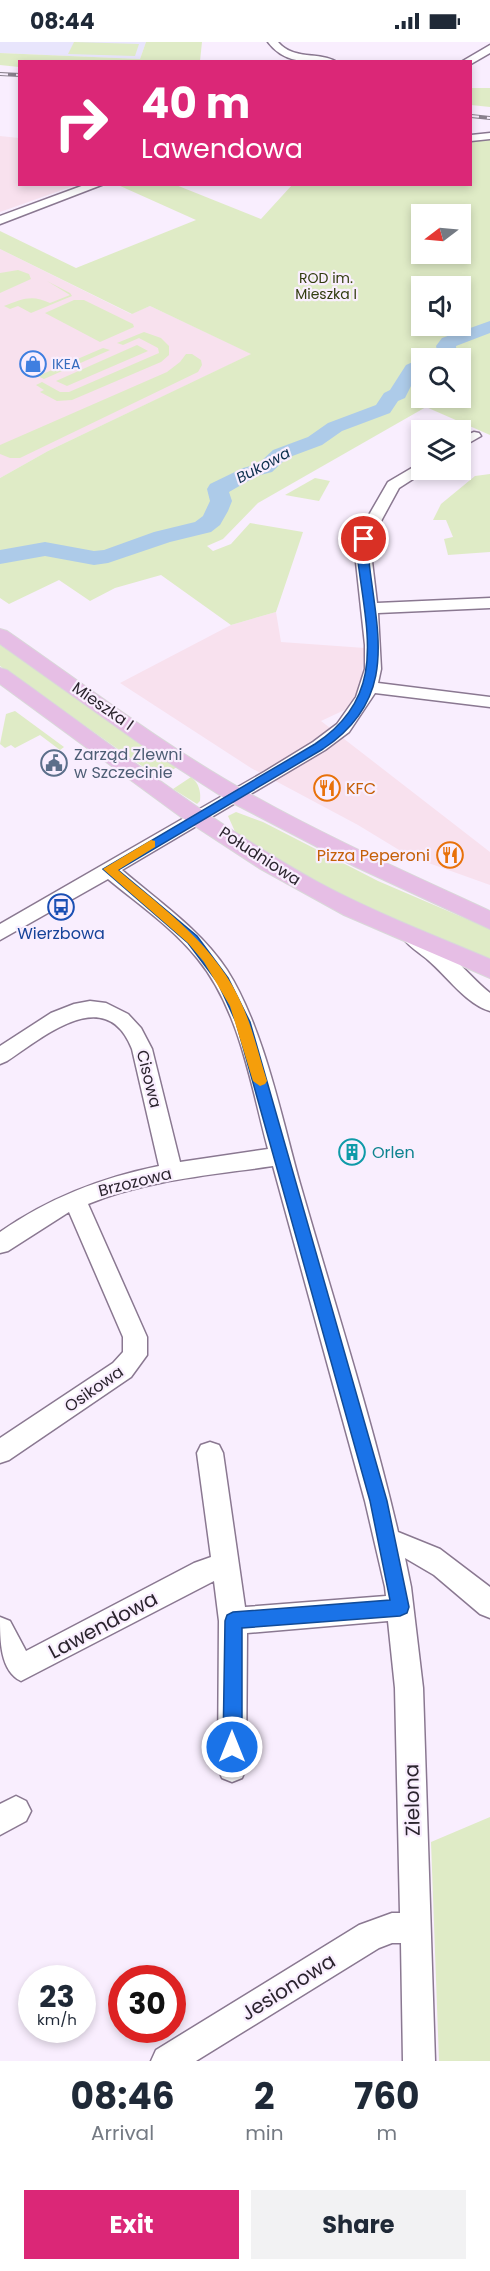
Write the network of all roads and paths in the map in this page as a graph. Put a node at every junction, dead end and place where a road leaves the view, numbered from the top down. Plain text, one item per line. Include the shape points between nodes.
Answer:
1 (273, 42) edge
2 (490, 48) edge
3 (320, 60) edge
4 (471, 60) edge
5 (490, 136) edge
6 (472, 138) edge
7 (94, 186) edge
8 (0, 220) edge
9 (474, 436) dead end
10 (471, 438) edge
11 (411, 473) edge
12 (490, 603) edge
13 (370, 608) junction
14 (0, 635) edge
15 (0, 674) edge
16 (369, 687) junction
17 (490, 702) edge
18 (236, 795) junction
19 (198, 816) junction
20 (109, 869) junction
21 (490, 921) edge
22 (384, 923) junction
23 (0, 933) edge
24 (490, 969) edge
25 (490, 1004) edge
26 (0, 1056) edge
27 (282, 1156) junction
28 (171, 1172) junction
29 (75, 1199) junction
30 (0, 1244) edge
31 (0, 1452) edge
32 (210, 1453) dead end
33 (388, 1541) junction
34 (226, 1565) junction
35 (490, 1605) edge
36 (400, 1607) junction
37 (233, 1621) junction
38 (0, 1630) edge
39 (232, 1768) dead end
40 (414, 1928) junction
41 (167, 2061) edge
42 (419, 2061) edge

1 - 3 street via 290,55
2 - 4 street
5 - 6 street
7 - 8 street
9 - 10 street
11 - 13 street, Południowa via 393,485 364,539
12 - 13 street
13 - 16 street, Południowa via 374,660
14 - 18 main road, Mieszka I
15 - 19 main road, Mieszka I
16 - 17 street
16 - 18 street, Południowa via 359,708 333,737
18 - 19 street, Południowa
18 - 21 main road via 340,850
19 - 20 street
19 - 22 main road, Południowa via 293,878
20 - 23 street
20 - 27 street, Zielona via 192,939 224,981 243,1022
22 - 24 main road, Południowa
22 - 25 street via 424,945
26 - 28 street, Cisowa via 78,1009 98,1008 118,1017 136,1035 142,1049
27 - 28 street, Brzozowa
27 - 33 street, Zielona
28 - 29 street, Brzozowa
29 - 30 street, Brzozowa
29 - 31 street, Osikowa via 135,1337 135,1355 122,1370
32 - 34 street
33 - 35 street via 420,1550 437,1560
33 - 36 street, Zielona
34 - 37 street
34 - 38 street, Lawendowa via 202,1572 21,1668
36 - 37 street
36 - 40 street, Zielona via 409,1688
37 - 39 street
40 - 41 street, Jesionowa via 392,1928 370,1936
40 - 42 street, Zielona

